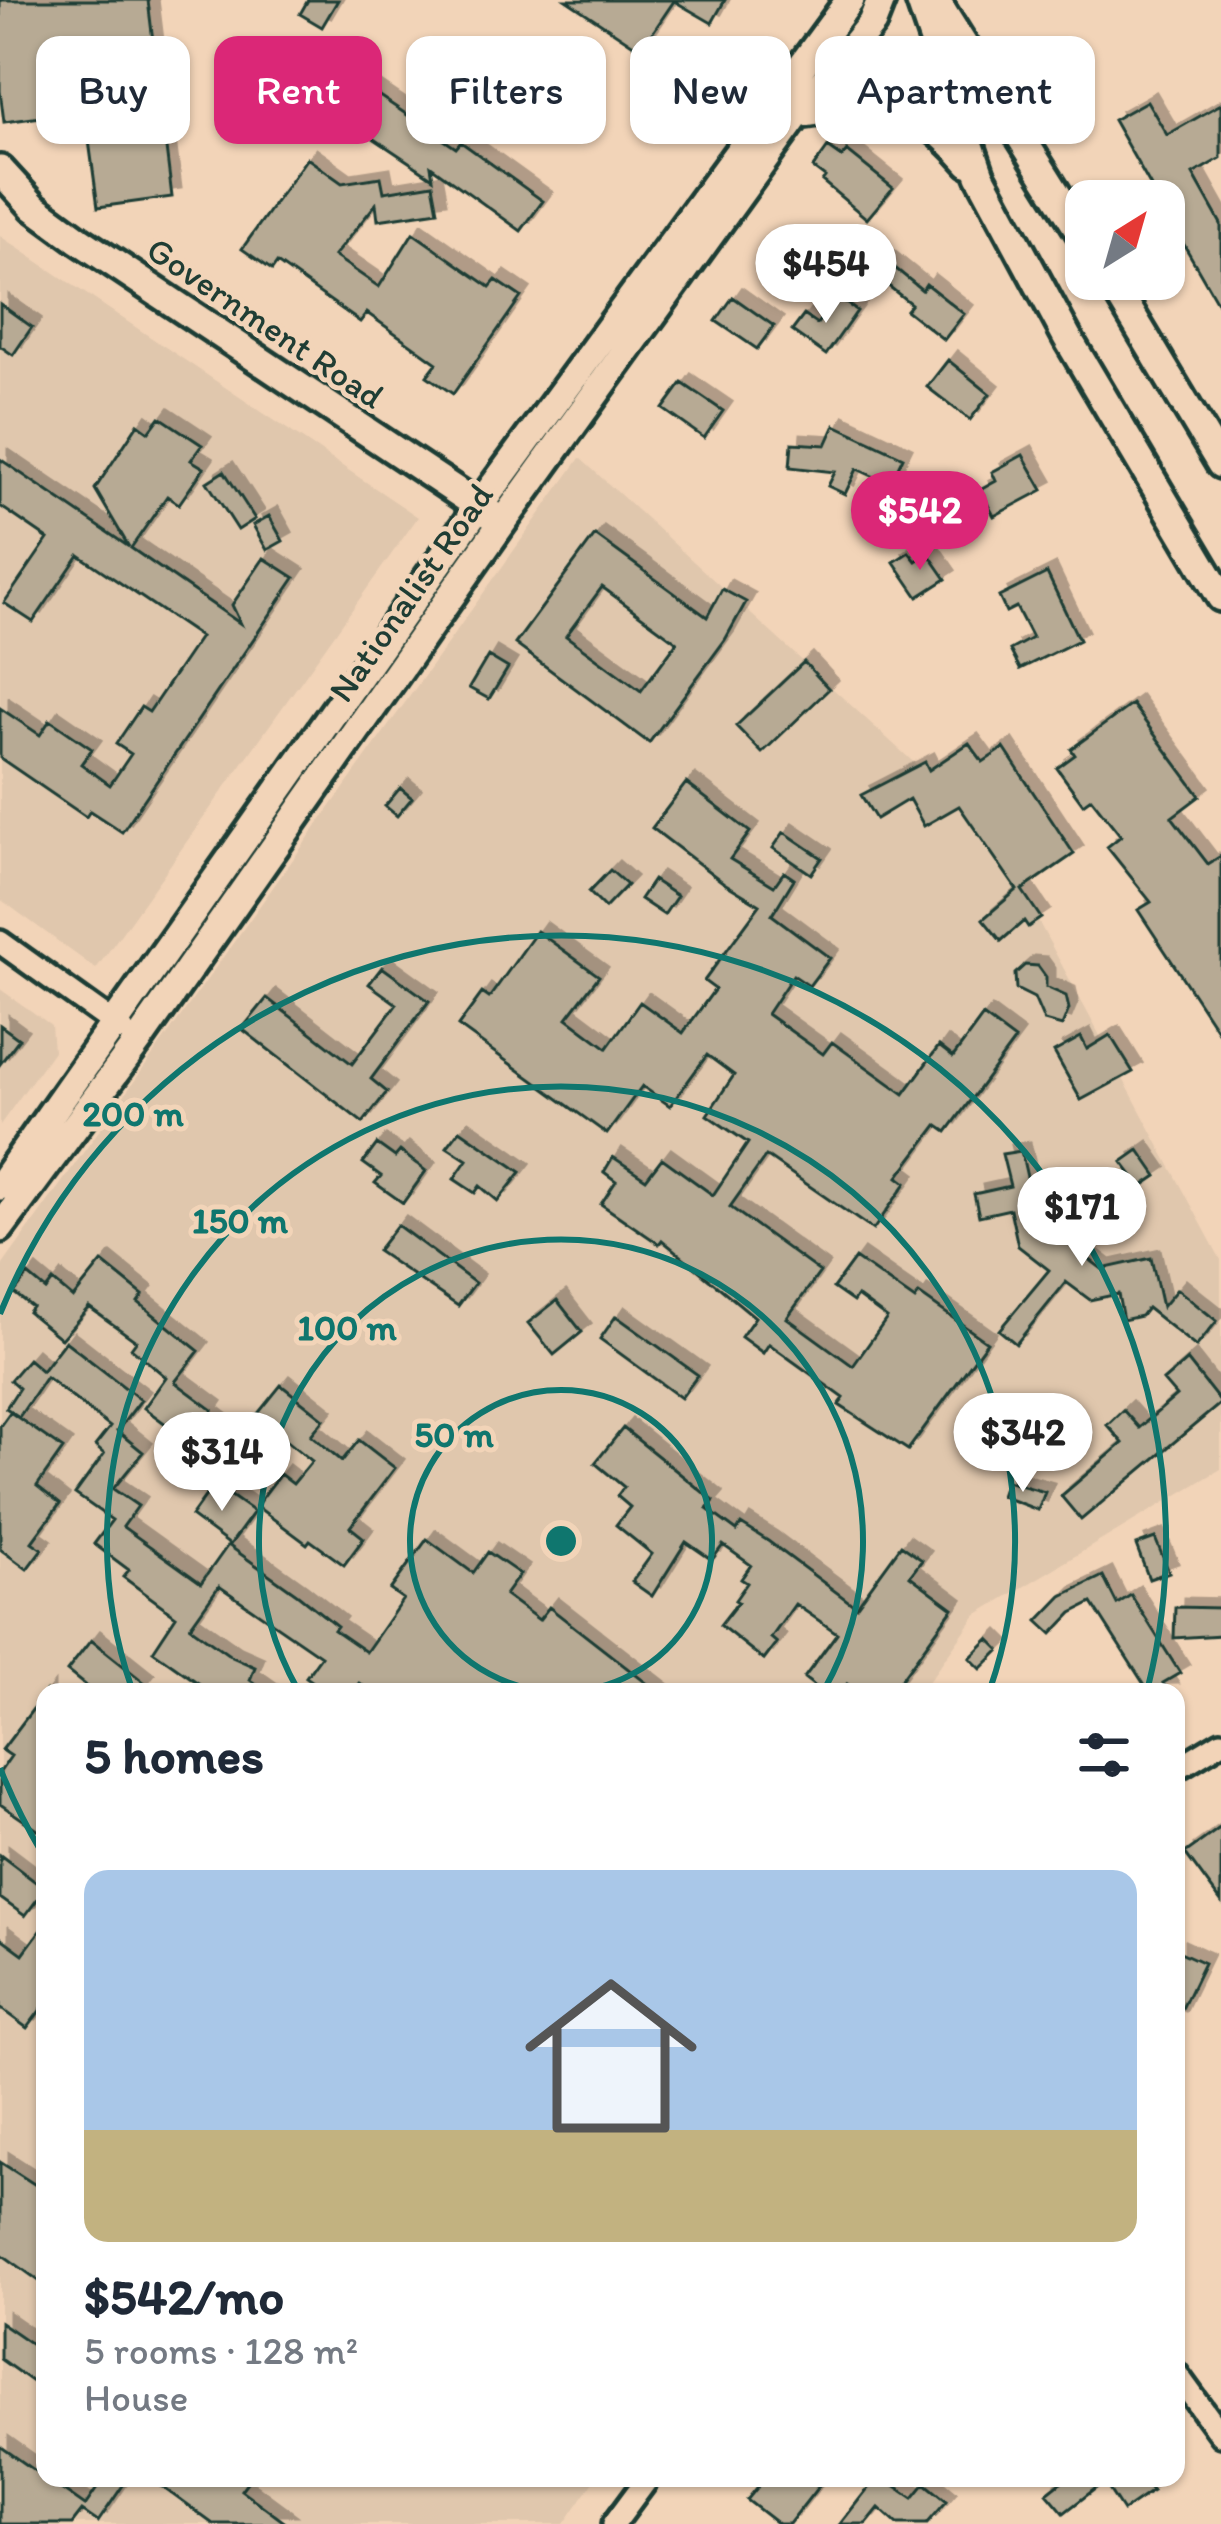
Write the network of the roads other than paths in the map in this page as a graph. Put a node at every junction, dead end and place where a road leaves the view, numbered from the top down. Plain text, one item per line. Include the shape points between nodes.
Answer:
1 (850, 0) edge
2 (881, 0) edge
3 (920, 0) edge
4 (935, 0) edge
5 (796, 114) junction
6 (0, 170) edge
7 (980, 175) junction
8 (1065, 208) edge
9 (1122, 300) edge
10 (1221, 464) edge
11 (491, 514) junction
12 (1221, 597) edge
13 (0, 942) edge
14 (127, 1032) junction
15 (0, 1186) edge
16 (0, 1228) edge
17 (1221, 1742) edge
18 (1185, 1764) edge
19 (1185, 2386) edge
20 (1221, 2435) edge
21 (641, 2487) edge
22 (614, 2524) edge

1 - 11 main road, Nationalist Road
2 - 5 main road, Nationalist Road via 872,23
3 - 7 main road
4 - 8 main road
5 - 7 main road via 874,105 915,115 940,129
5 - 11 main road, Nationalist Road
6 - 11 main road, Government Road via 79,240
7 - 12 main road
9 - 10 main road
11 - 14 main road, Nationalist Road
13 - 14 street
14 - 15 main road, Nationalist Road
14 - 16 main road, Nationalist Road
17 - 18 street
19 - 20 street
21 - 22 street

